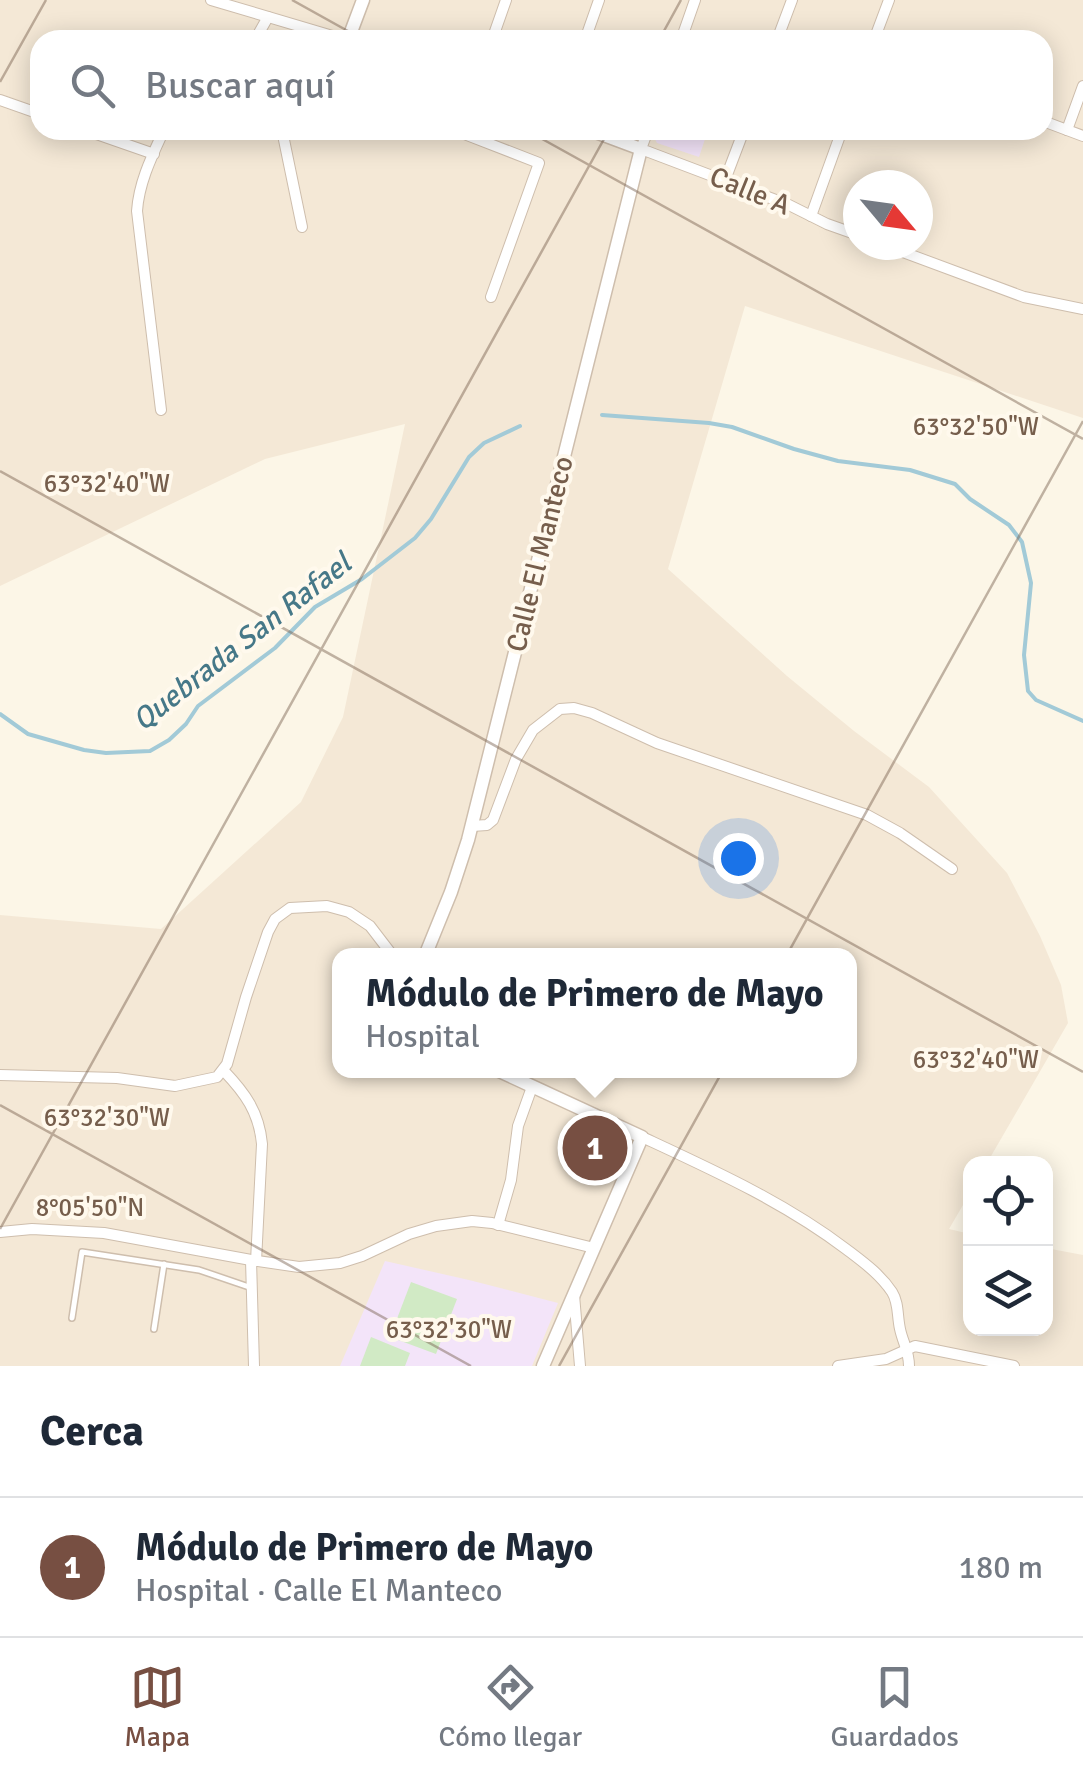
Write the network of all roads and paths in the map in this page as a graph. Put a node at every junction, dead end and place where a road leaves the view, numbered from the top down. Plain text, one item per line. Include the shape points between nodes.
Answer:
1 (211, 0) edge
2 (363, 0) edge
3 (506, 0) edge
4 (599, 0) edge
5 (695, 0) edge
6 (792, 0) edge
7 (889, 0) edge
8 (268, 17) junction
9 (261, 30) edge
10 (313, 30) edge
11 (351, 30) edge
12 (496, 30) edge
13 (588, 30) edge
14 (684, 30) edge
15 (781, 30) edge
16 (878, 30) edge
17 (1083, 86) edge
18 (0, 100) edge
19 (30, 110) edge
20 (1053, 125) edge
21 (1067, 130) junction
22 (1083, 136) edge
23 (114, 140) edge
24 (160, 140) edge
25 (284, 140) edge
26 (480, 140) edge
27 (617, 140) edge
28 (645, 140) edge
29 (740, 140) edge
30 (838, 140) edge
31 (642, 149) junction
32 (154, 154) junction
33 (726, 180) junction
34 (811, 216) junction
35 (302, 227) dead end
36 (843, 229) edge
37 (924, 260) edge
38 (491, 297) dead end
39 (1083, 309) edge
40 (161, 410) dead end
41 (472, 826) junction
42 (952, 868) dead end
43 (386, 948) edge
44 (428, 948) edge
45 (224, 1071) junction
46 (0, 1075) edge
47 (513, 1078) edge
48 (532, 1087) junction
49 (642, 1137) junction
50 (498, 1225) junction
51 (0, 1232) edge
52 (594, 1248) junction
53 (253, 1260) junction
54 (164, 1264) junction
55 (252, 1288) junction
56 (574, 1294) junction
57 (72, 1318) dead end
58 (154, 1329) dead end
59 (908, 1348) junction
60 (254, 1366) edge
61 (543, 1366) edge
62 (580, 1366) edge
63 (838, 1366) edge
64 (909, 1366) edge
65 (1014, 1366) edge

1 - 8 street
2 - 11 street
3 - 12 street
4 - 13 street
5 - 14 street
6 - 15 street
7 - 16 street
8 - 9 street
8 - 10 street
17 - 21 street
18 - 19 street
20 - 21 street
21 - 22 street
23 - 32 street
24 - 32 street
25 - 35 street
26 - 38 street via 540,163
27 - 31 street
28 - 31 street
29 - 33 street
30 - 34 street
31 - 33 street, Calle A
31 - 41 street, Calle El Manteco
32 - 40 street via 137,211
33 - 34 street, Calle A
34 - 36 street, Calle A
37 - 39 street via 1024,297
41 - 42 street via 493,820 533,730 567,707 866,815
41 - 44 street, Calle El Manteco
43 - 45 street via 370,926 344,910 318,906 280,913 258,959
45 - 46 street via 175,1086
45 - 53 street via 261,1127
47 - 48 street
48 - 49 street
48 - 50 street
49 - 52 street
49 - 59 street via 769,1198 860,1260 896,1298
50 - 52 street
50 - 53 street via 472,1221 425,1229 328,1265
51 - 53 street via 104,1232
52 - 56 street
53 - 55 street
54 - 55 lane
54 - 57 lane via 82,1252
54 - 58 lane
55 - 60 street
56 - 61 street
56 - 62 street
59 - 63 street via 886,1359
59 - 64 street
59 - 65 street

